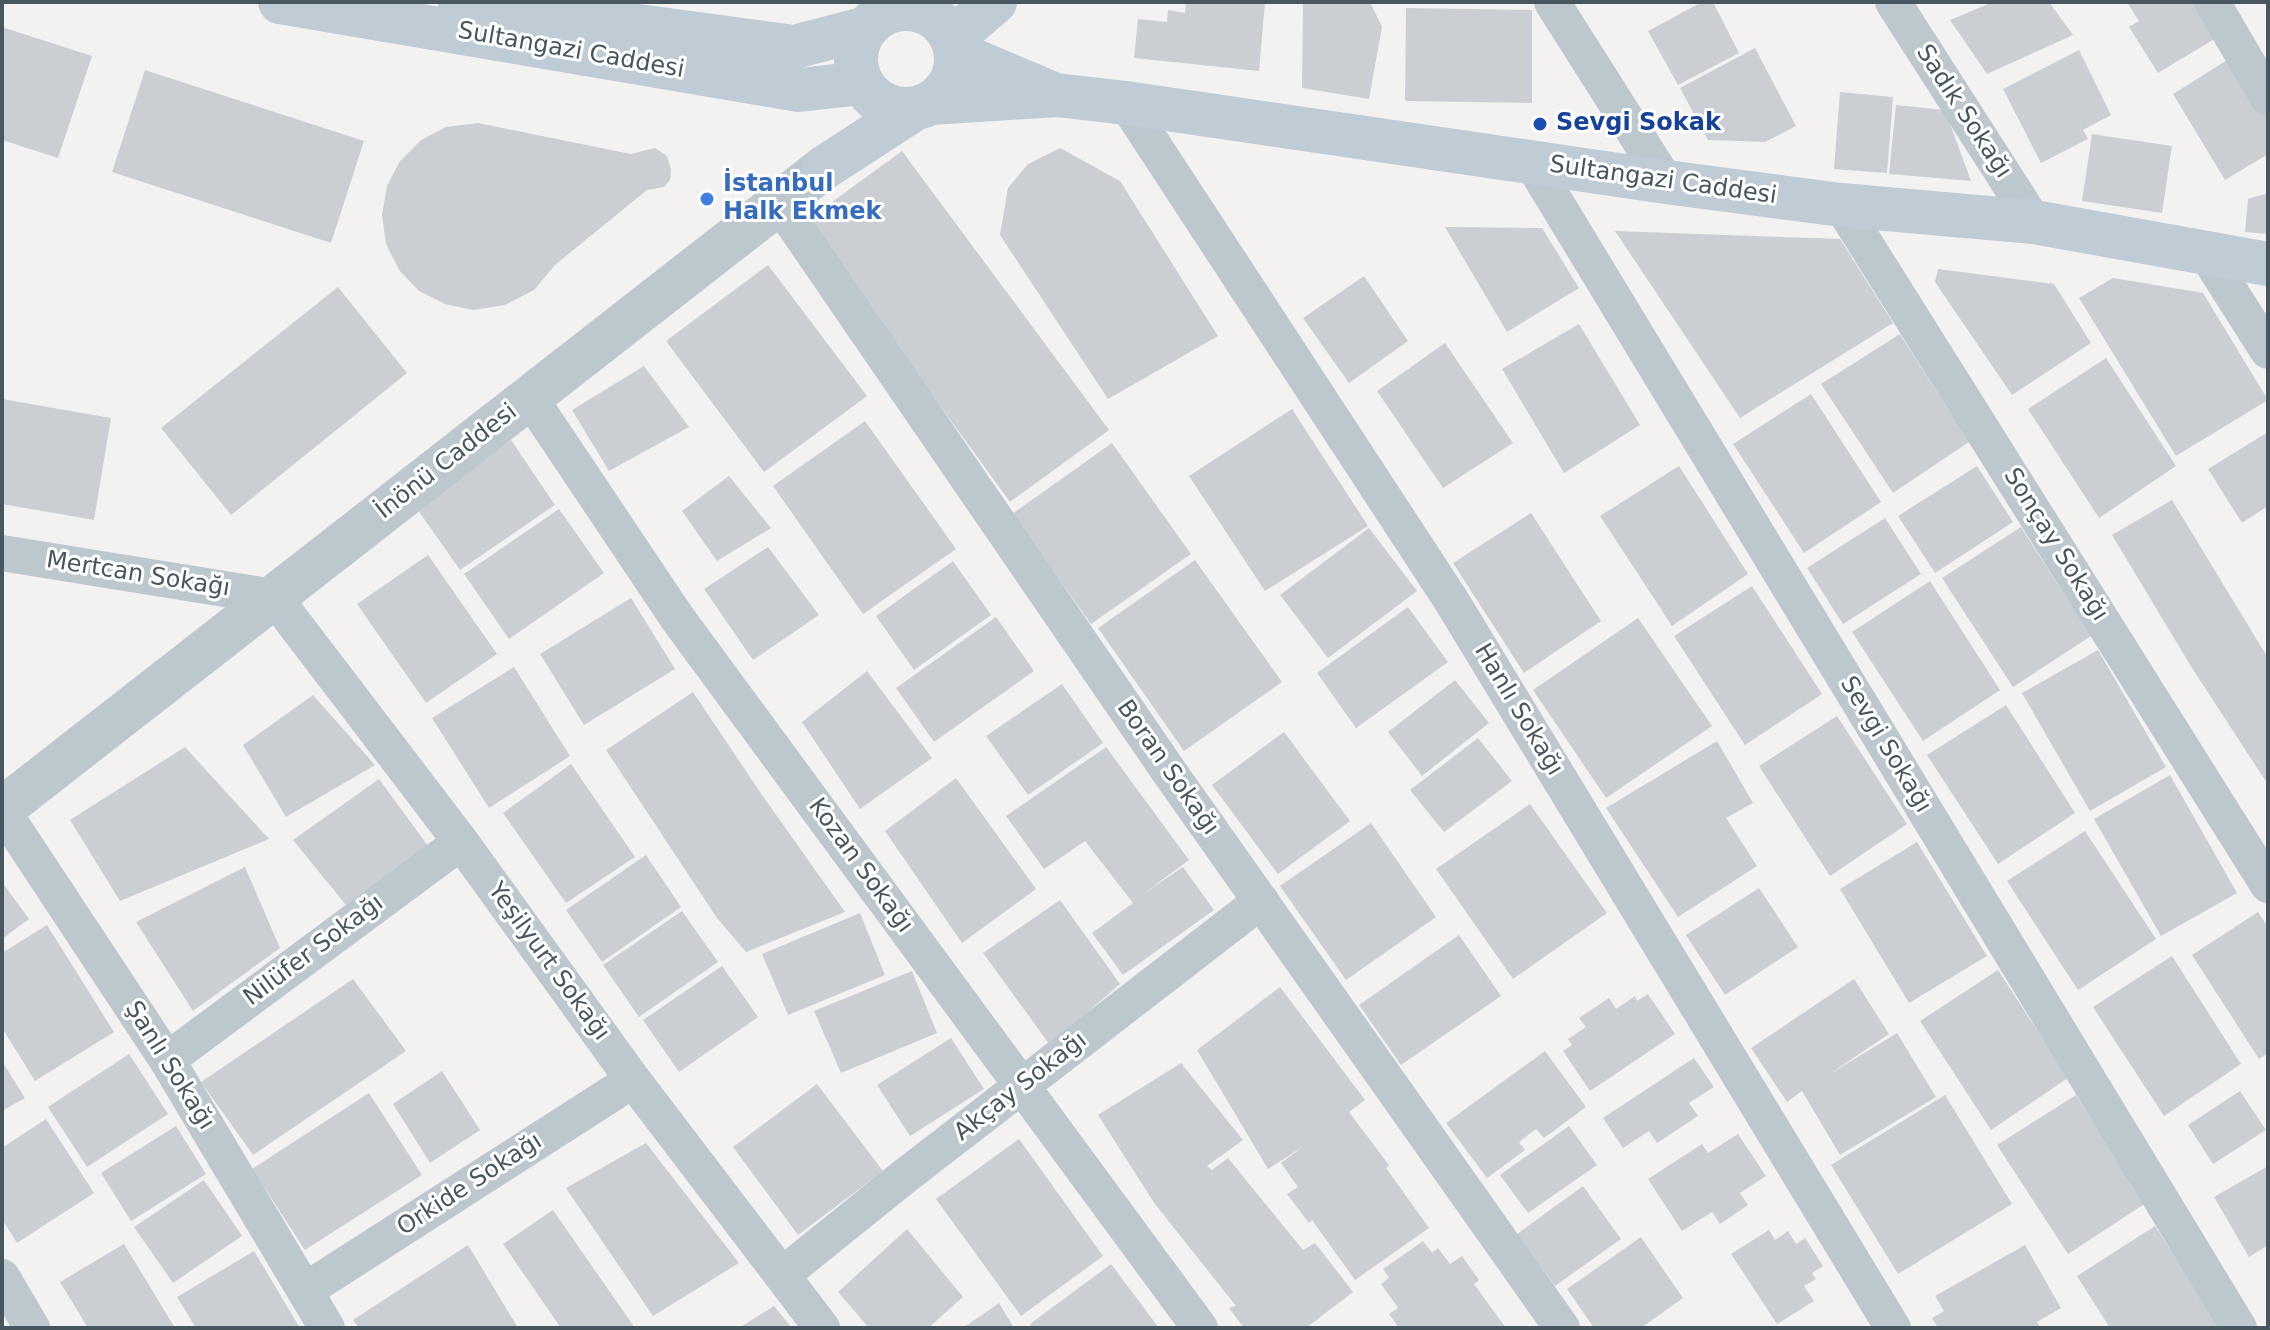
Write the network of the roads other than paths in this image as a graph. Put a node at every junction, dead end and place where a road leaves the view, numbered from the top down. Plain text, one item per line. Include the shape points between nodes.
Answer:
1 (280, 2) edge
2 (460, 2) edge
3 (995, 2) edge
4 (1552, 2) edge
5 (1893, 2) edge
6 (2212, 2) edge
7 (891, 14) edge
8 (954, 46) junction
9 (867, 89) junction
10 (1057, 95) junction
11 (2268, 98) edge
12 (1126, 103) junction
13 (923, 105) junction
14 (1532, 163) junction
15 (825, 167) junction
16 (1666, 182) junction
17 (779, 203) junction
18 (1841, 205) junction
19 (2034, 222) junction
20 (2207, 255) junction
21 (2268, 264) edge
22 (2268, 351) edge
23 (530, 398) junction
24 (2, 553) edge
25 (274, 597) junction
26 (2, 809) edge
27 (461, 842) junction
28 (2268, 885) edge
29 (1261, 901) junction
30 (167, 1060) junction
31 (633, 1080) junction
32 (1022, 1086) junction
33 (782, 1275) junction
34 (2, 1277) edge
35 (306, 1290) junction
36 (32, 1328) edge
37 (327, 1328) edge
38 (822, 1328) edge
39 (1200, 1328) edge
40 (1562, 1328) edge
41 (1893, 1328) edge
42 (2239, 1328) edge

1 - 9 main road, Sultangazi Caddesi via 799,90
2 - 7 main road, Sultangazi Caddesi via 794,47
3 - 8 main road
4 - 16 street
5 - 19 street, Sadık Sokağı
6 - 11 street
7 - 8 main road, Sultangazi Caddesi via 919,11 933,16
7 - 9 main road via 859,41 856,55
8 - 10 main road, Sultangazi Caddesi
8 - 13 main road via 951,82
9 - 13 main road, Sultangazi Caddesi via 885,104
9 - 15 main road, İnönü Caddesi
10 - 12 main road, Sultangazi Caddesi
10 - 13 main road, Sultangazi Caddesi
12 - 14 main road, Sultangazi Caddesi
12 - 41 street, Hanlı Sokağı via 1451,600
13 - 15 main road
14 - 16 main road, Sultangazi Caddesi
14 - 42 street, Sevgi Sokağı
15 - 17 street, İnönü Caddesi
16 - 18 main road, Sultangazi Caddesi
17 - 23 street, İnönü Caddesi
17 - 29 street, Boran Sokağı
18 - 19 main road, Sultangazi Caddesi
18 - 28 street, Sonçay Sokağı
19 - 20 main road, Sultangazi Caddesi
20 - 21 main road, Sultangazi Caddesi
20 - 22 street
23 - 25 street, İnönü Caddesi
23 - 32 street, Kozan Sokağı via 678,619
24 - 25 street, Mertcan Sokağı
25 - 26 street, İnönü Caddesi
25 - 27 street, Yeşilyurt Sokağı
26 - 30 street, Şanlı Sokağı
27 - 30 street, Nilüfer Sokağı
27 - 31 street, Yeşilyurt Sokağı
29 - 32 street, Akçay Sokağı
29 - 40 street, Boran Sokağı
30 - 35 street, Şanlı Sokağı
31 - 33 street, Yeşilyurt Sokağı
31 - 35 street, Orkide Sokağı
32 - 33 street, Akçay Sokağı
32 - 39 street, Kozan Sokağı
33 - 38 street, Yeşilyurt Sokağı
34 - 36 street
35 - 37 street, Şanlı Sokağı

